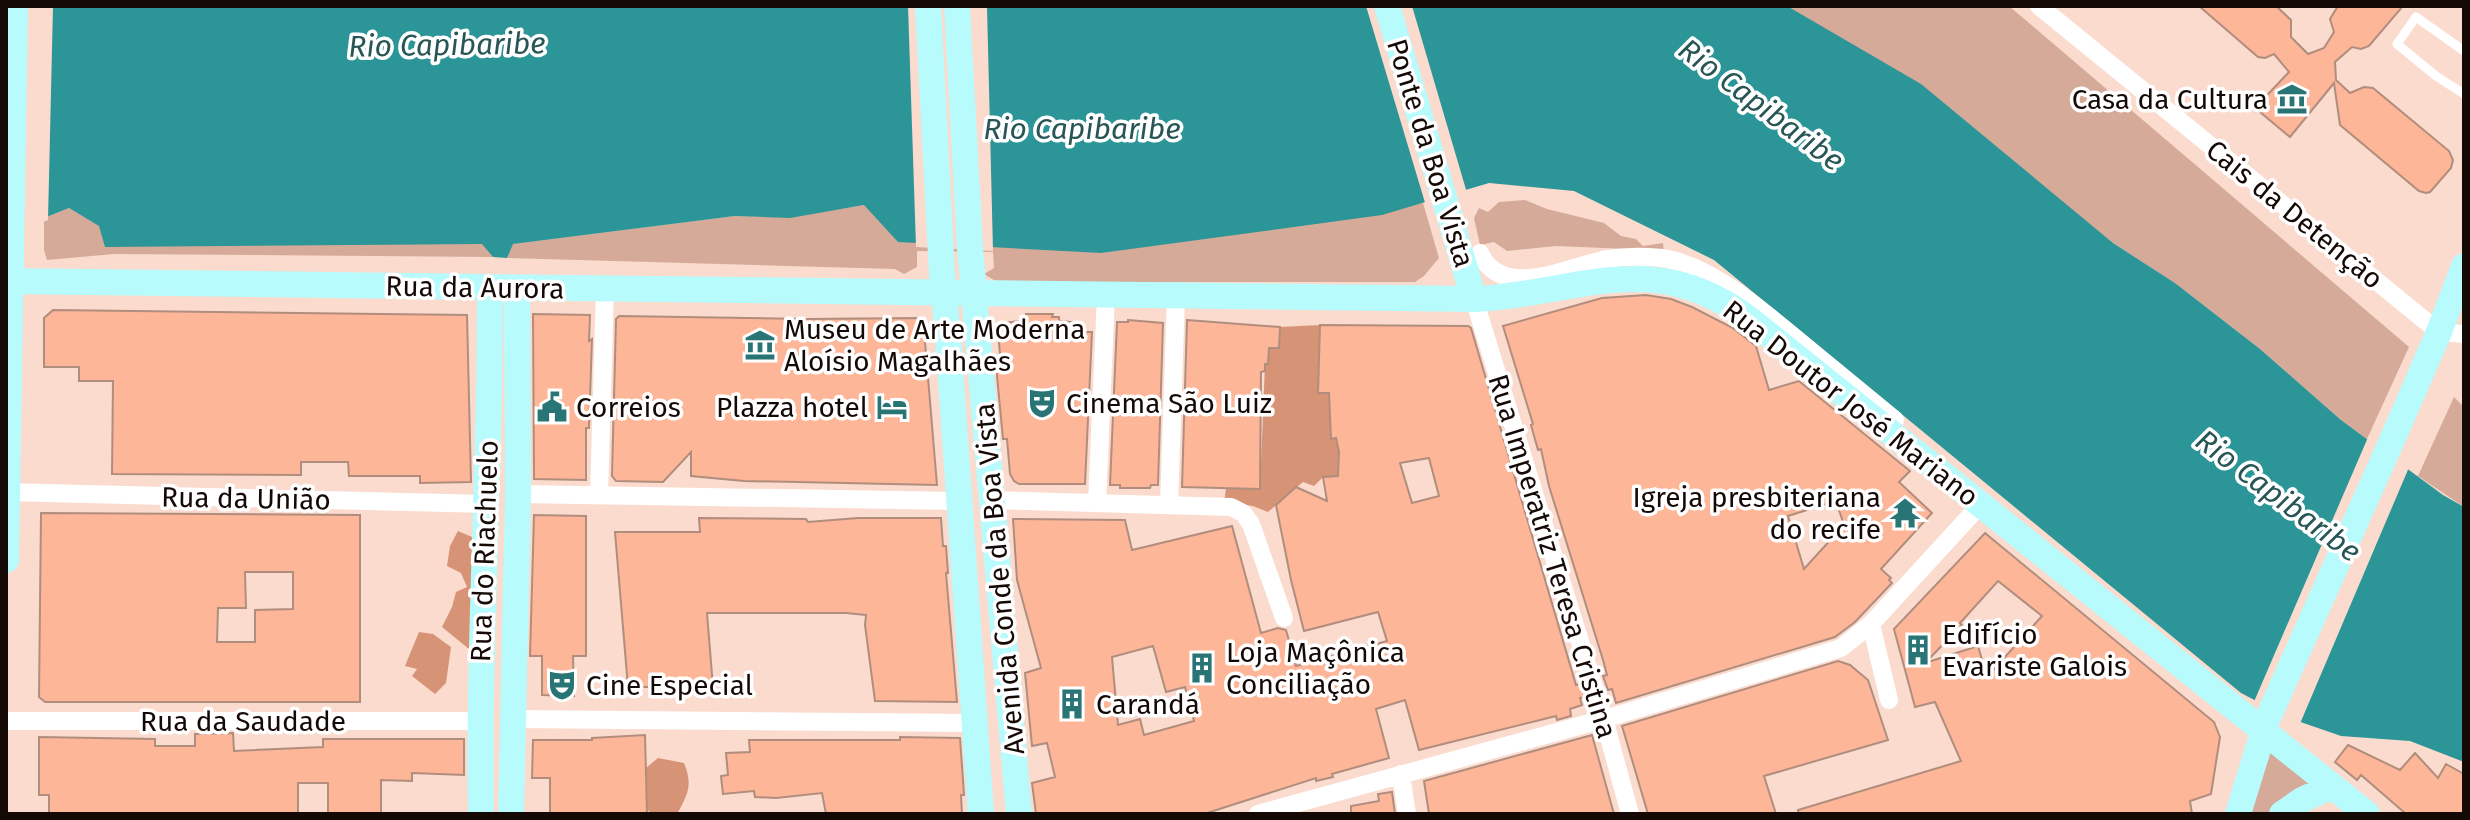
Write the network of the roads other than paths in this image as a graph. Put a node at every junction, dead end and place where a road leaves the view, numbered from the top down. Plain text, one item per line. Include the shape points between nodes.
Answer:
1 (15, 6) edge
2 (928, 6) edge
3 (957, 6) edge
4 (1387, 6) edge
5 (2039, 6) edge
6 (2464, 51) edge
7 (2464, 94) edge
8 (10, 242) edge
9 (1471, 255) junction
10 (2464, 266) edge
11 (9, 281) edge
12 (490, 287) junction
13 (517, 288) junction
14 (605, 289) junction
15 (943, 293) junction
16 (974, 294) junction
17 (1106, 295) junction
18 (1176, 296) junction
19 (1474, 299) junction
20 (2452, 333) edge
21 (7, 492) edge
22 (518, 494) junction
23 (599, 495) junction
24 (993, 500) junction
25 (959, 501) junction
26 (1097, 503) junction
27 (1982, 503) junction
28 (487, 504) junction
29 (1169, 505) junction
30 (6, 560) edge
31 (1284, 618) dead end
32 (1871, 624) junction
33 (1889, 700) dead end
34 (513, 719) junction
35 (1604, 719) junction
36 (2260, 720) junction
37 (6, 721) edge
38 (479, 721) junction
39 (975, 723) junction
40 (1401, 774) junction
41 (2332, 786) junction
42 (481, 814) edge
43 (511, 814) edge
44 (981, 814) edge
45 (1019, 814) edge
46 (1258, 814) edge
47 (1407, 814) edge
48 (1630, 814) edge
49 (2238, 814) edge
50 (2282, 814) edge
51 (2367, 814) edge

1 - 8 main road
2 - 15 main road, Avenida Conde da Boa Vista
3 - 16 main road, Avenida Conde da Boa Vista
4 - 9 main road, Ponte da Boa Vista
5 - 20 street, Cais da Detenção
6 - 7 lane via 2416,17 2397,44
8 - 11 main road
9 - 19 main road, Ponte da Boa Vista
9 - 36 street via 1504,277 1525,279 1607,259 1665,258 1725,285
10 - 20 main road
11 - 12 main road, Rua da Aurora
11 - 21 main road
12 - 13 main road, Rua da Aurora
12 - 28 main road, Rua do Riachuelo
13 - 14 main road, Rua da Aurora
13 - 22 main road, Rua do Riachuelo
14 - 15 main road, Rua da Aurora
14 - 23 street
15 - 16 main road, Rua Doutor José Mariano
15 - 25 main road, Avenida Conde da Boa Vista
16 - 17 main road, Rua Doutor José Mariano
16 - 24 main road, Avenida Conde da Boa Vista
17 - 18 main road, Rua Doutor José Mariano
17 - 26 street
18 - 19 main road, Rua Doutor José Mariano
18 - 29 street
19 - 27 main road, Rua Doutor José Mariano via 1639,278 1702,292 1749,319
19 - 35 street, Rua Imperatriz Teresa Cristina
20 - 36 main road via 2393,438
21 - 28 street, Rua da União
21 - 30 main road
22 - 23 street
22 - 34 main road, Rua do Riachuelo
23 - 25 street
24 - 26 street
24 - 45 main road, Avenida Conde da Boa Vista
25 - 39 main road, Avenida Conde da Boa Vista
26 - 29 street
27 - 32 street
27 - 36 main road, Rua Doutor José Mariano
28 - 38 main road, Rua do Riachuelo
29 - 31 street via 1231,507 1243,513
32 - 33 street
32 - 35 street via 1841,648
34 - 39 street
34 - 43 main road, Rua do Riachuelo
35 - 40 street
35 - 48 street, Rua Imperatriz Teresa Cristina
36 - 41 main road, Rua Doutor José Mariano
36 - 49 main road
37 - 38 street, Rua da Saudade
38 - 42 main road, Rua do Riachuelo
39 - 44 main road, Avenida Conde da Boa Vista
40 - 46 street
40 - 47 street
41 - 50 main road
41 - 51 main road, Rua Doutor José Mariano

